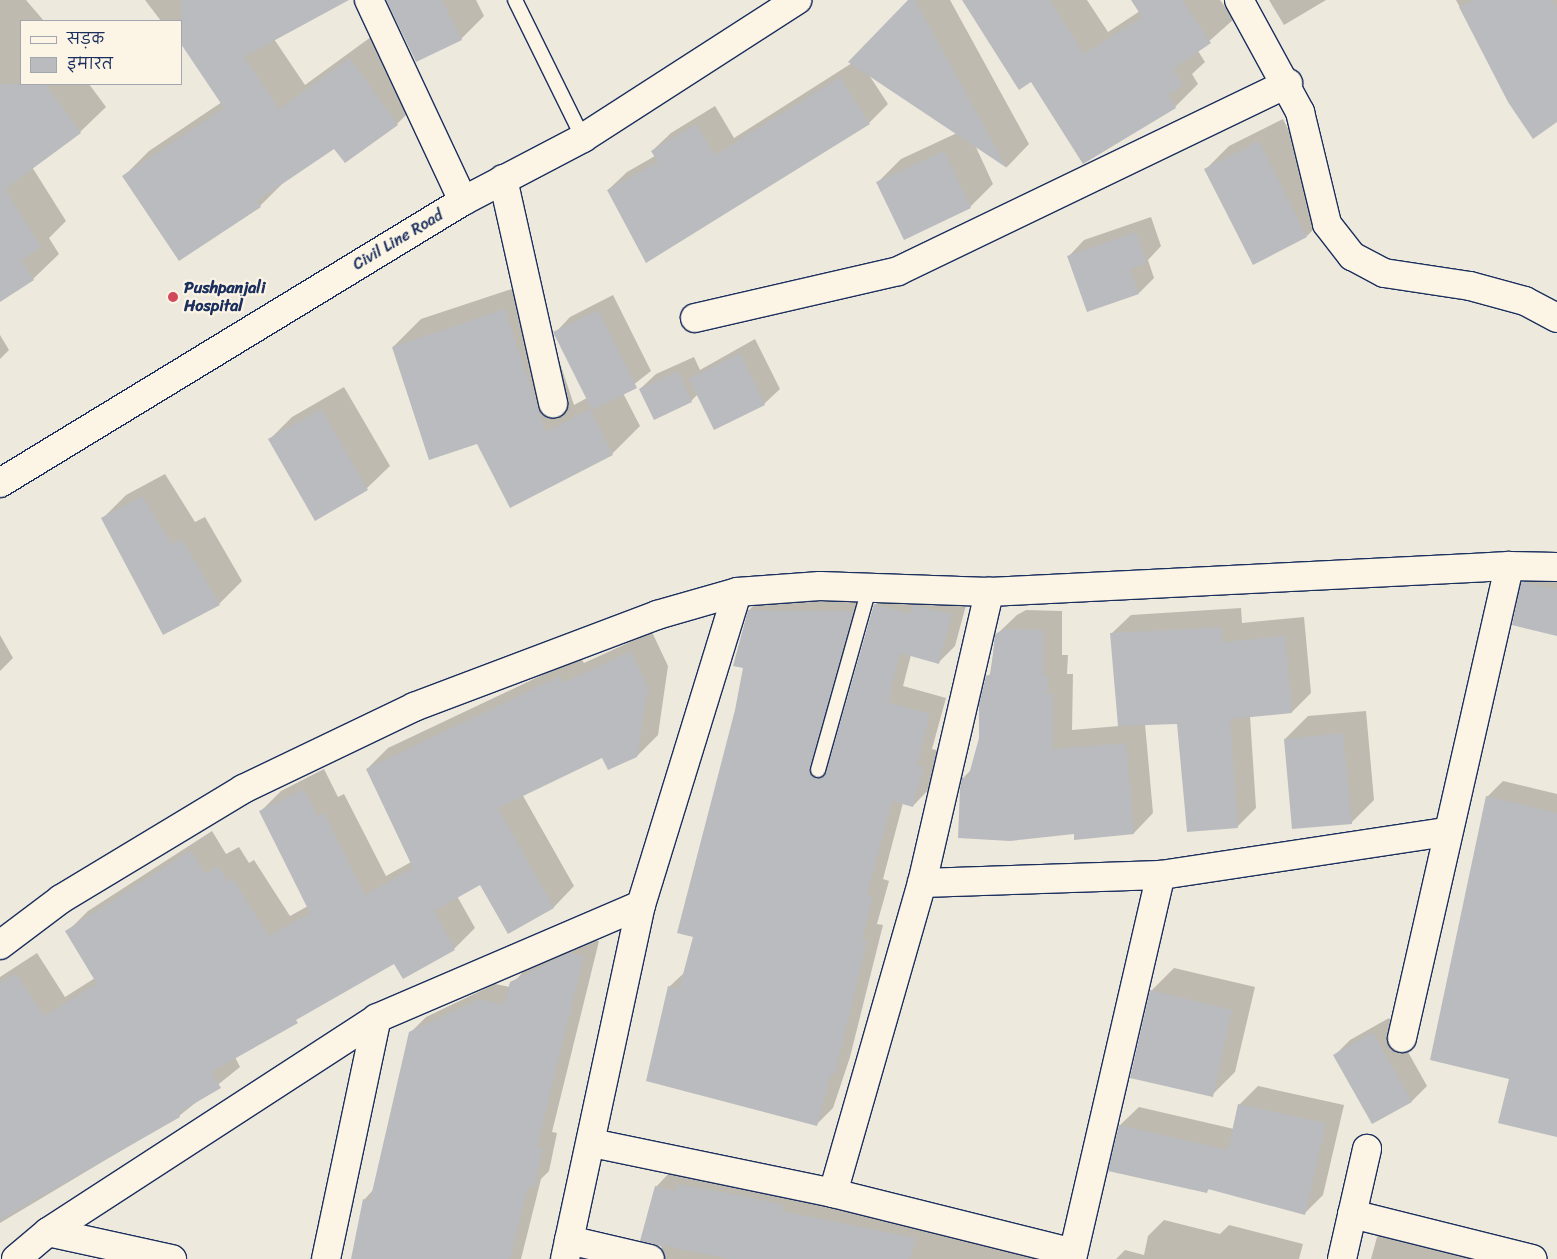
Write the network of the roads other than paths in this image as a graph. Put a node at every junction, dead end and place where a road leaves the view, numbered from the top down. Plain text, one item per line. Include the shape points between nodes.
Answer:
1 (369, 0) edge
2 (515, 0) edge
3 (797, 0) edge
4 (1239, 0) edge
5 (1288, 83) junction
6 (582, 138) junction
7 (503, 179) junction
8 (463, 201) junction
9 (695, 318) dead end
10 (1557, 318) edge
11 (553, 403) dead end
12 (0, 483) edge
13 (1510, 566) junction
14 (1557, 567) edge
15 (869, 588) junction
16 (737, 592) junction
17 (989, 592) junction
18 (818, 770) dead end
19 (1446, 832) junction
20 (1161, 875) junction
21 (922, 883) junction
22 (641, 905) junction
23 (0, 945) edge
24 (377, 1018) junction
25 (1402, 1038) dead end
26 (592, 1143) junction
27 (1367, 1149) dead end
28 (833, 1193) junction
29 (1352, 1214) junction
30 (48, 1232) junction
31 (567, 1249) edge
32 (1072, 1256) edge
33 (16, 1259) edge
34 (172, 1259) edge
35 (326, 1259) edge
36 (650, 1259) edge
37 (1342, 1259) edge
38 (1532, 1259) edge

1 - 8 street
2 - 6 lane
3 - 6 street, Civil Line Road
4 - 5 street
5 - 9 street via 898,271
5 - 10 street via 1309,137 1327,224 1352,256 1384,273 1470,286 1526,302
6 - 7 street, Civil Line Road
7 - 8 street, Civil Line Road
7 - 11 street
8 - 12 street, Civil Line Road
13 - 14 street
13 - 17 street
13 - 19 street
15 - 16 street
15 - 17 street
15 - 18 lane
16 - 22 street
16 - 23 street via 657,615 414,707 260,781 61,899
17 - 21 street
19 - 20 street
19 - 25 street
20 - 21 street
20 - 32 street
21 - 28 street
22 - 24 street
22 - 26 street
24 - 30 street
24 - 35 street
26 - 28 street
26 - 31 street
27 - 29 street
28 - 32 street
29 - 37 street
29 - 38 street
30 - 33 street
30 - 34 street
31 - 36 street

